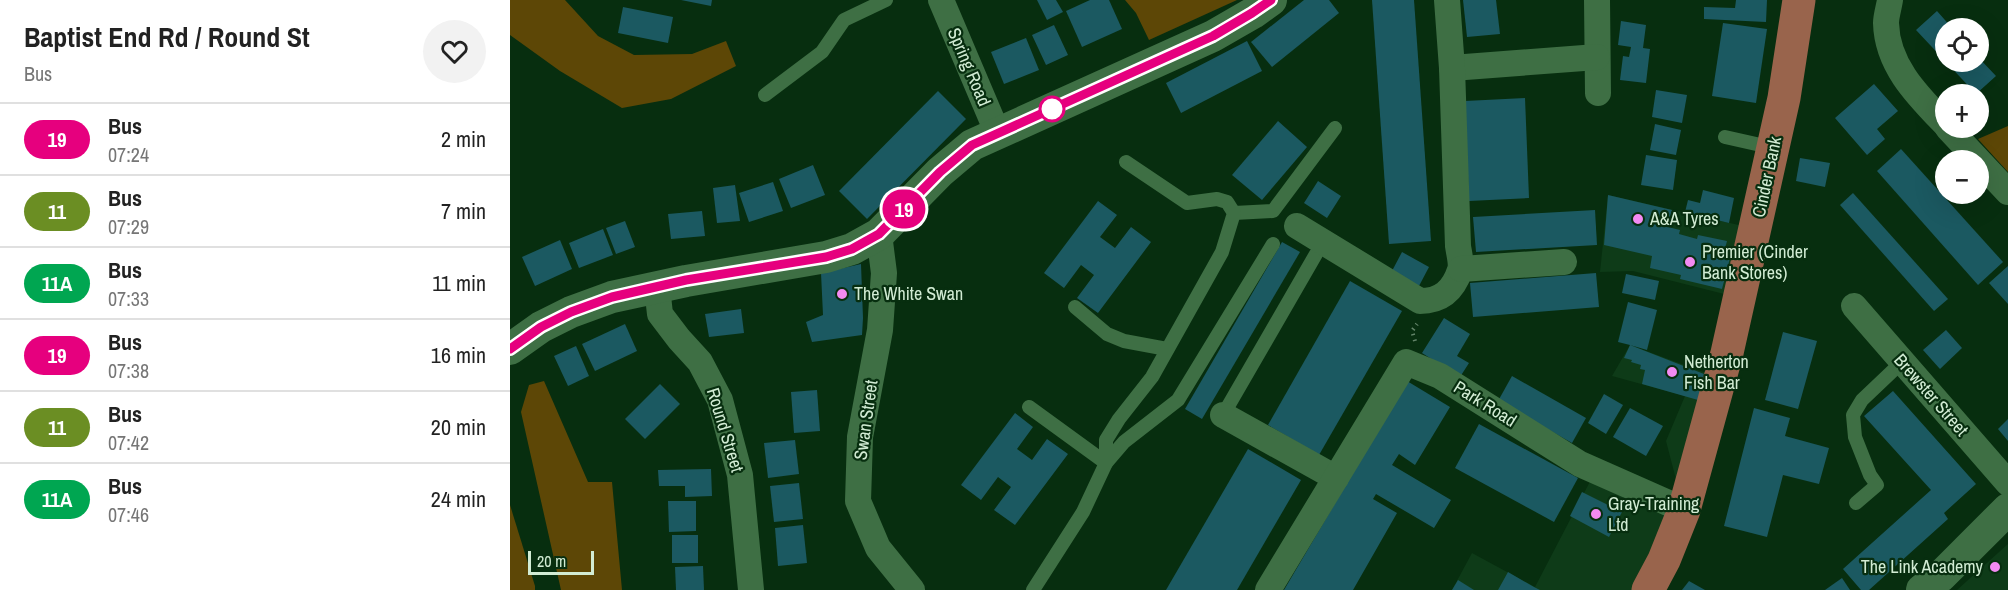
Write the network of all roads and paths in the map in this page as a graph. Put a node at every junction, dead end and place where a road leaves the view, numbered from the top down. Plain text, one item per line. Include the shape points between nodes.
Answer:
1 (886, 0) edge
2 (941, 0) edge
3 (1271, 0) edge
4 (1447, 0) edge
5 (1597, 0) edge
6 (1799, 0) edge
7 (1888, 11) edge
8 (1597, 57) junction
9 (1452, 68) junction
10 (1598, 93) dead end
11 (765, 95) dead end
12 (1935, 114) edge
13 (1335, 128) dead end
14 (998, 134) junction
15 (1725, 137) dead end
16 (1958, 138) edge
17 (1773, 148) junction
18 (1126, 162) dead end
19 (2008, 192) edge
20 (1233, 213) junction
21 (1297, 226) dead end
22 (879, 234) junction
23 (1273, 244) dead end
24 (1316, 255) dead end
25 (1564, 262) dead end
26 (1461, 269) junction
27 (657, 287) junction
28 (1434, 301) junction
29 (1854, 306) dead end
30 (1075, 307) dead end
31 (510, 349) edge
32 (1167, 350) junction
33 (1406, 362) junction
34 (1902, 362) junction
35 (1029, 407) dead end
36 (1223, 415) joint
37 (1106, 463) junction
38 (1336, 478) junction
39 (2008, 483) edge
40 (1856, 503) dead end
41 (2008, 509) edge
42 (1684, 510) junction
43 (751, 590) edge
44 (912, 590) edge
45 (1033, 590) edge
46 (1268, 590) edge
47 (1648, 590) edge
48 (1922, 590) edge

1 - 11 lane via 844,20 822,52
2 - 14 street, Spring Road
3 - 14 street via 1213,36
4 - 9 street
5 - 8 street
6 - 17 main road, Cinder Bank
7 - 12 street via 1893,61
8 - 9 street
8 - 10 street
9 - 26 street
13 - 20 lane via 1273,211
14 - 22 street via 972,145
15 - 17 lane
16 - 19 street
17 - 42 main road, Cinder Bank via 1727,353
18 - 20 lane via 1187,203 1217,199 1227,202
20 - 32 lane via 1222,252
21 - 28 street via 1420,301
22 - 27 street via 852,249 826,257
22 - 44 street, Swan Street via 884,273 880,330 860,437 858,501 878,548
23 - 37 lane via 1178,400 1124,442
24 - 36 lane
25 - 26 street
26 - 28 street via 1446,293
27 - 31 street via 571,312
27 - 43 street, Round Street via 660,314 700,362 720,400 740,475
28 - 33 path via 1412,331 1416,347
29 - 34 street, Brewster Street
30 - 32 lane via 1107,334
32 - 37 lane via 1106,441
33 - 38 street
33 - 42 street, Park Road via 1440,376 1580,464
34 - 39 street, Brewster Street
34 - 40 lane via 1862,399 1853,415 1855,437 1877,485
35 - 37 lane
36 - 38 street
37 - 45 lane via 1083,513
38 - 46 street
41 - 48 street
42 - 47 main road, Cinder Bank

